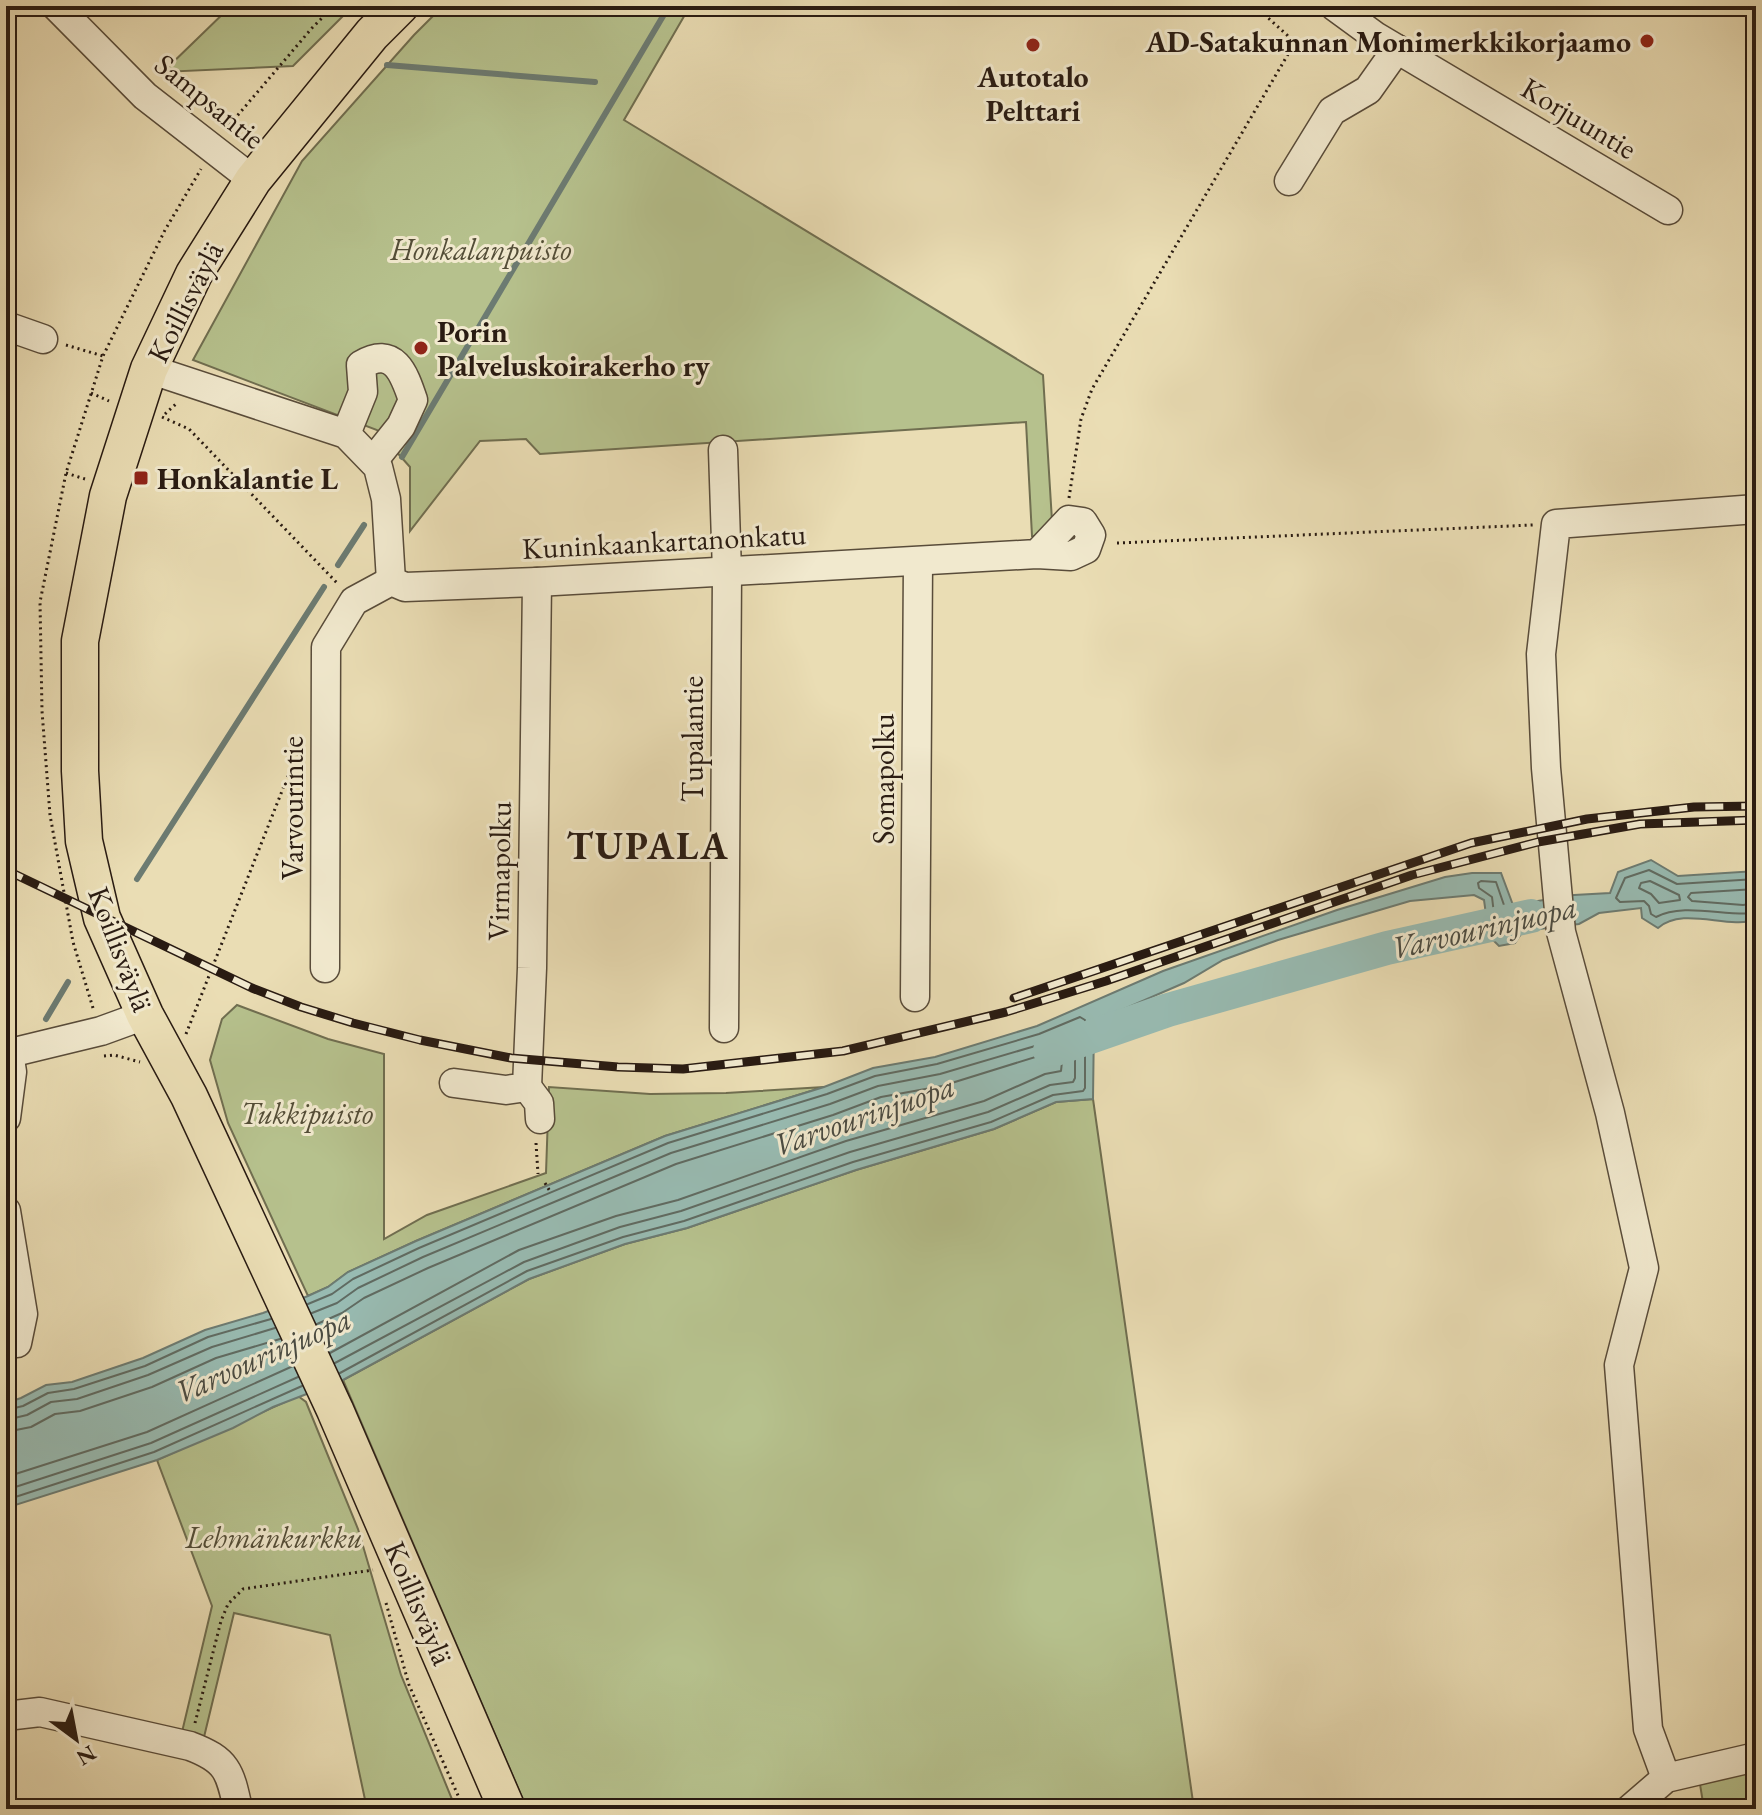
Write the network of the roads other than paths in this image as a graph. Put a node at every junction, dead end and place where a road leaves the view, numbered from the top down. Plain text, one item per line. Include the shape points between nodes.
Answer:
1 (56, 6) edge
2 (400, 6) edge
3 (1334, 6) edge
4 (1397, 49) junction
5 (253, 180) junction
6 (1289, 181) dead end
7 (1668, 210) dead end
8 (6, 326) edge
9 (43, 339) road end
10 (149, 369) junction
11 (346, 434) junction
12 (723, 450) dead end
13 (373, 461) junction
14 (1756, 509) edge
15 (1069, 520) road end
16 (918, 562) junction
17 (727, 572) junction
18 (391, 581) junction
19 (537, 582) junction
20 (325, 968) dead end
21 (915, 997) dead end
22 (145, 1015) junction
23 (724, 1028) dead end
24 (8, 1053) edge
25 (454, 1083) dead end
26 (527, 1087) junction
27 (6, 1118) edge
28 (540, 1119) road end
29 (6, 1213) edge
30 (17, 1343) dead end
31 (6, 1716) edge
32 (1756, 1757) edge
33 (1666, 1778) junction
34 (1636, 1806) edge
35 (238, 1809) edge
36 (507, 1809) edge

1 - 5 street, Sampsantie via 145,96
2 - 5 main road, Koillisväylä
3 - 4 street, Korjuuntie
4 - 6 street via 1368,90 1332,111
4 - 7 street, Korjuuntie
5 - 10 main road, Koillisväylä via 194,274
8 - 9 street
10 - 11 street
10 - 22 main road, Koillisväylä via 108,496 80,641 84,841 102,918
11 - 13 street
11 - 13 street via 363,392 361,365 374,357 388,359 404,372 413,400 401,426
12 - 17 street, Tupalantie
13 - 18 street via 386,499
14 - 33 street via 1556,524 1541,654 1561,932 1610,1113 1644,1268 1619,1365 1648,1729
15 - 16 street, Kuninkaankartanonkatu via 1083,522 1091,535 1086,549 1071,556
16 - 17 street, Kuninkaankartanonkatu
16 - 21 street, Somapolku
17 - 19 street, Kuninkaankartanonkatu
17 - 23 street, Tupalantie
18 - 19 street, Kuninkaankartanonkatu via 405,587
18 - 20 street, Varvourintie via 354,601 326,647
19 - 26 street, Virmapolku
22 - 24 street
22 - 36 main road, Koillisväylä via 189,1096 335,1410
24 - 27 street via 12,1072
25 - 26 street via 506,1090
26 - 28 street via 539,1103
29 - 30 street via 23,1314
31 - 35 street via 40,1712 213,1755 231,1776
32 - 33 street
33 - 34 street

